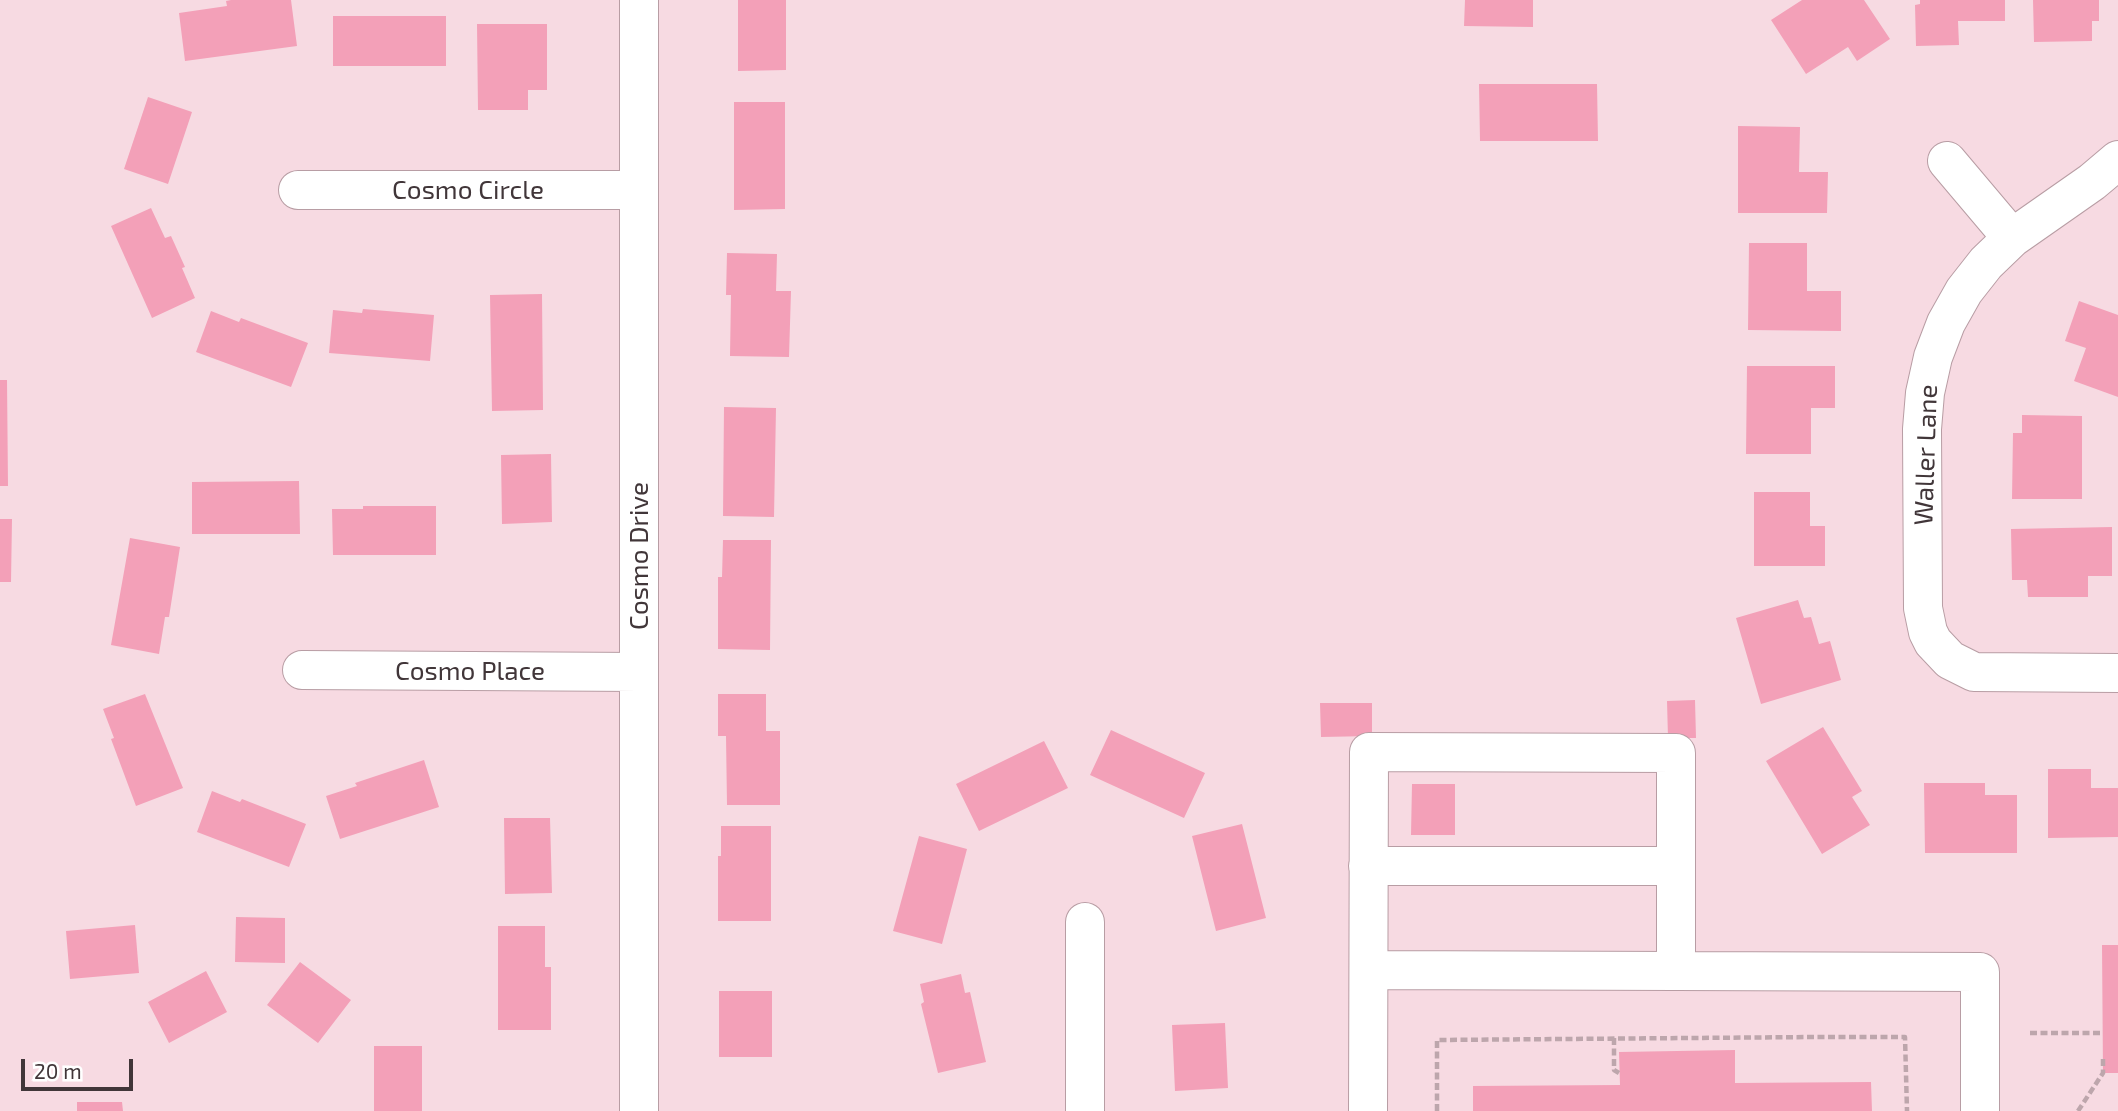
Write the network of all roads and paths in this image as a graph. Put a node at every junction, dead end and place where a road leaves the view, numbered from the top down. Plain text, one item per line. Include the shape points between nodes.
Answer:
1 (639, 0) edge
2 (2118, 160) edge
3 (1947, 161) dead end
4 (298, 190) dead end
5 (639, 190) junction
6 (2012, 238) junction
7 (302, 670) dead end
8 (639, 672) junction
9 (2118, 673) edge
10 (1368, 866) junction
11 (1676, 866) junction
12 (1085, 922) dead end
13 (1369, 970) junction
14 (1676, 971) junction
15 (2030, 1034) dead end
16 (2103, 1034) dead end
17 (1614, 1038) junction
18 (2104, 1057) dead end
19 (1619, 1073) dead end
20 (639, 1111) edge
21 (1085, 1111) edge
22 (1368, 1111) edge
23 (1437, 1111) edge
24 (1907, 1111) edge
25 (1980, 1111) edge
26 (2078, 1111) edge

1 - 5 street, Cosmo Drive
2 - 6 street, Waller Lane
3 - 6 street
4 - 5 street, Cosmo Circle
5 - 8 street, Cosmo Drive
6 - 9 street, Waller Lane via 1971,282 1946,323 1925,393 1923,608 1927,632 1941,652 1974,671
7 - 8 street, Cosmo Place
8 - 20 street, Cosmo Drive
10 - 11 street
10 - 11 street via 1369,752 1676,753
10 - 13 street
11 - 14 street
12 - 21 street
13 - 14 street
13 - 22 street
14 - 25 street via 1980,972
15 - 16 path
17 - 19 path via 1614,1070
17 - 23 path via 1437,1040
17 - 24 path via 1905,1037
18 - 26 path via 2104,1073

